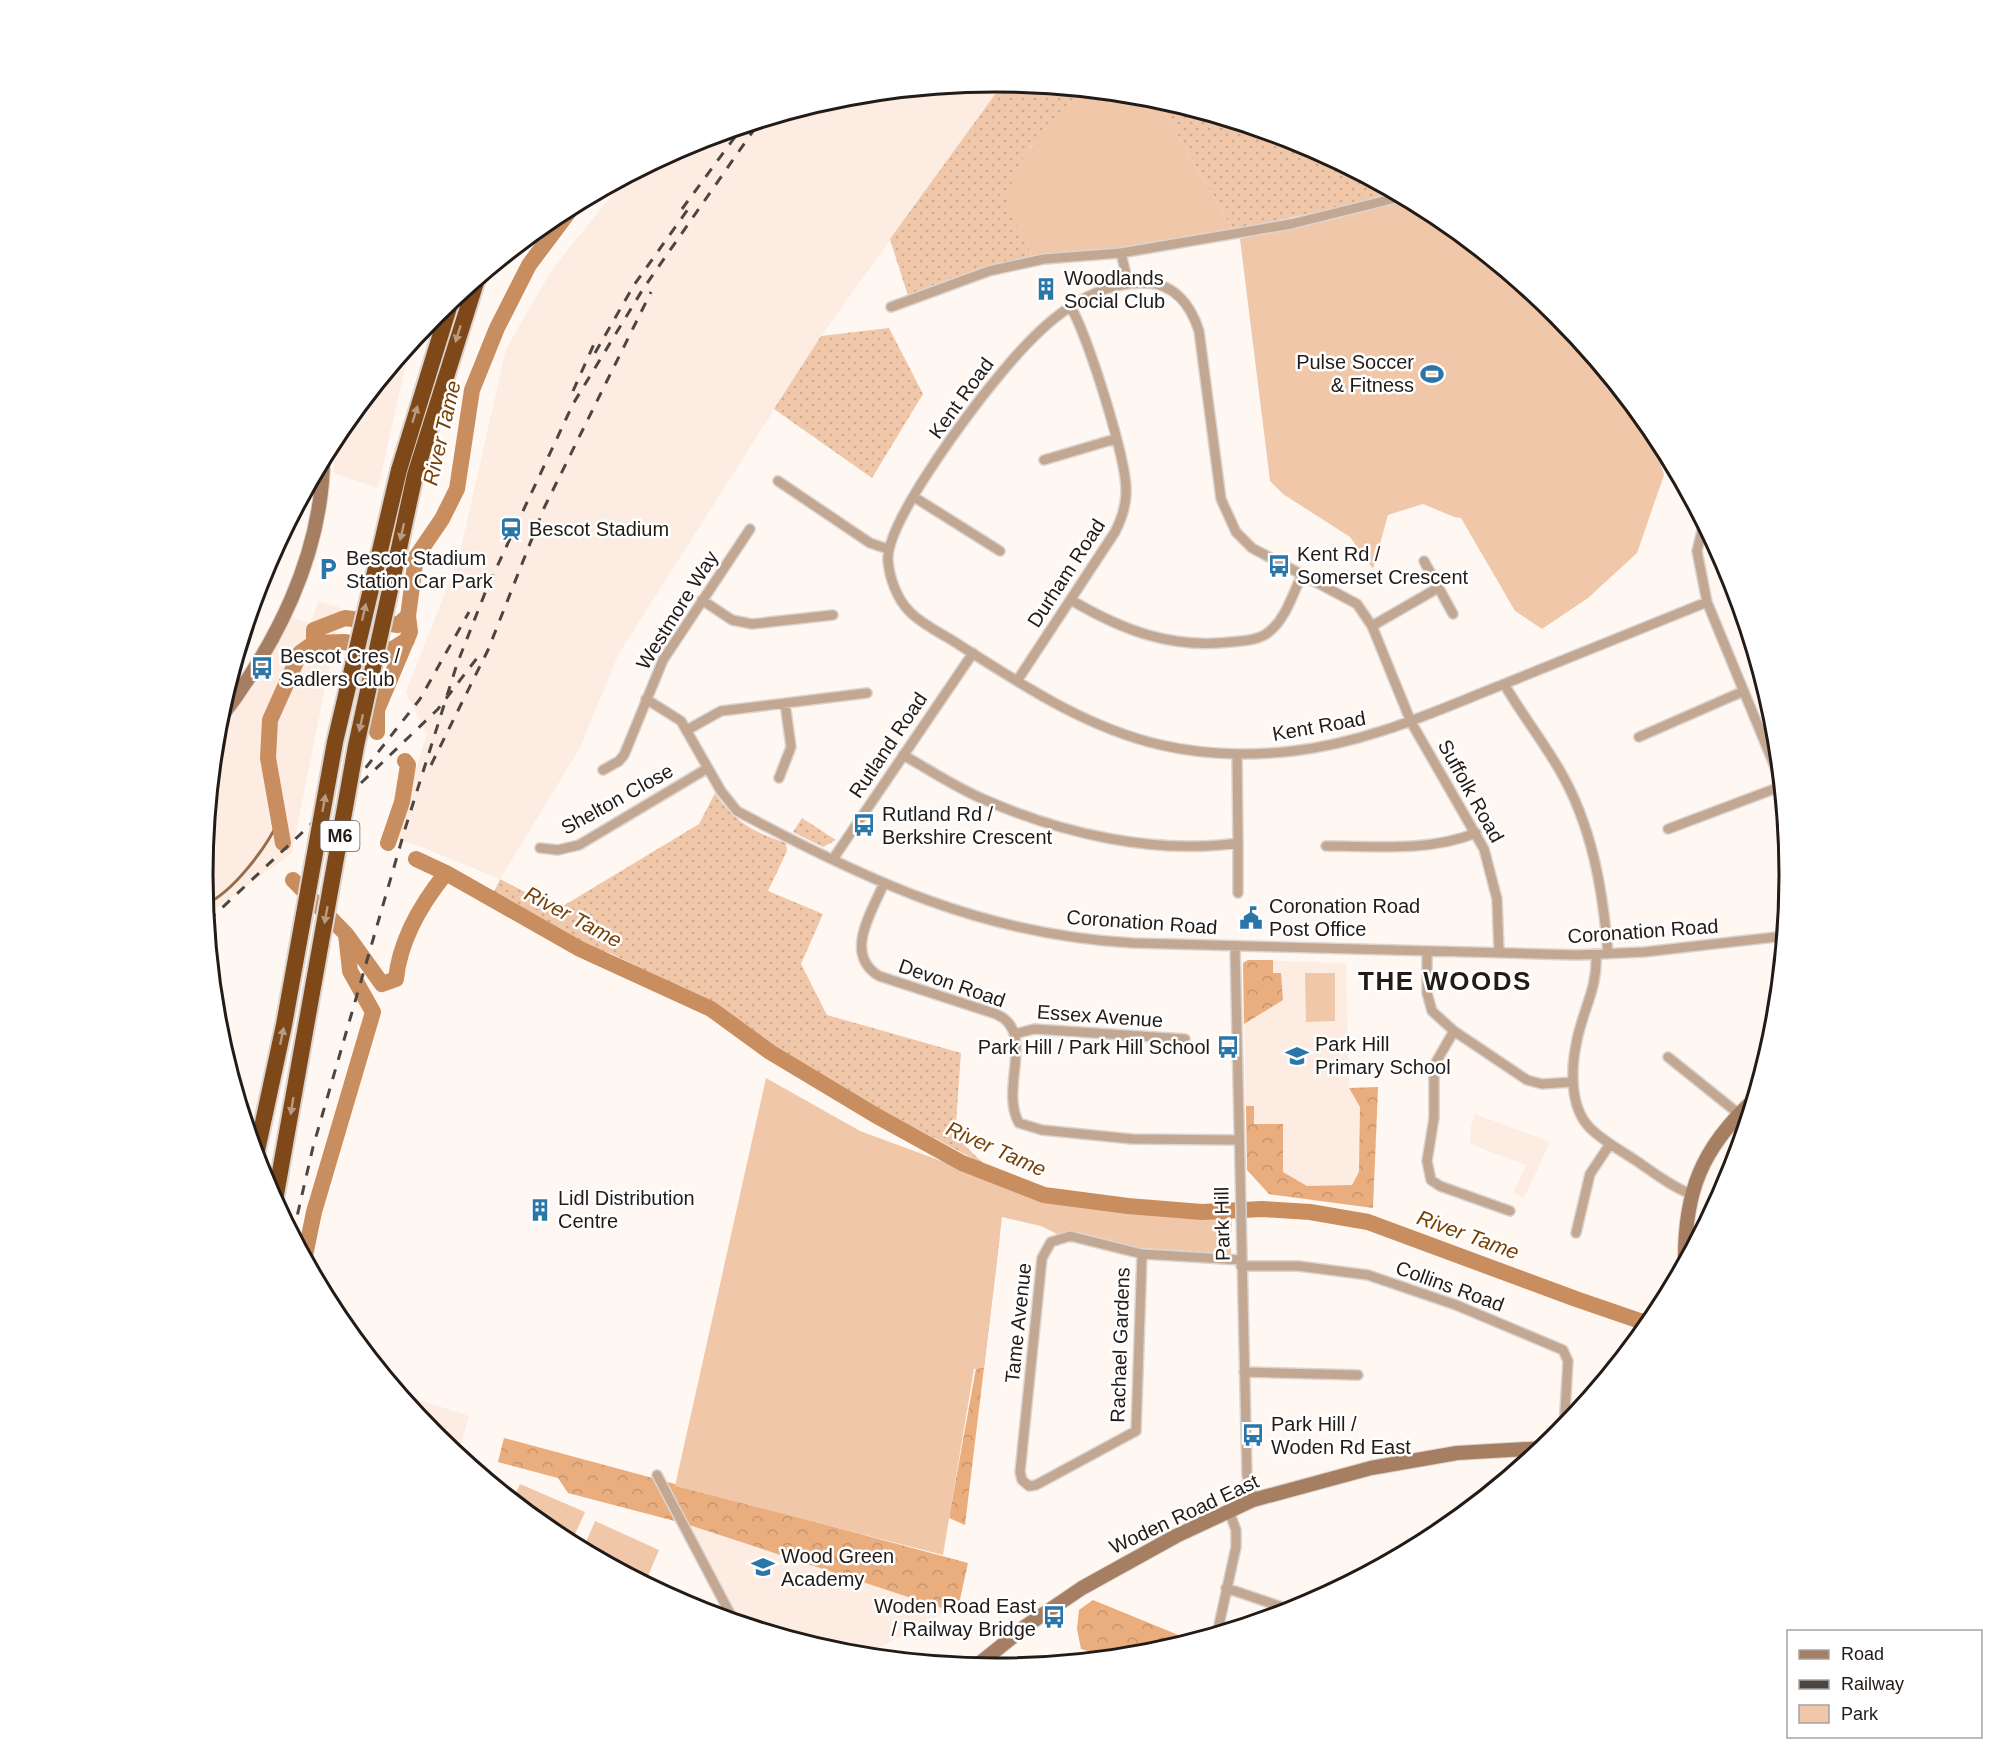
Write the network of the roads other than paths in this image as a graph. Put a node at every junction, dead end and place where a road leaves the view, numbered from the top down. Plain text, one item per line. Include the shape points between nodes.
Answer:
1 (1393, 199) edge
2 (1121, 253) junction
3 (1128, 283) junction
4 (473, 293) edge
5 (891, 307) dead end
6 (1071, 308) junction
7 (446, 319) edge
8 (1115, 439) junction
9 (1044, 460) dead end
10 (321, 479) edge
11 (778, 481) dead end
12 (914, 496) junction
13 (750, 529) dead end
14 (1702, 532) edge
15 (888, 549) junction
16 (1000, 551) dead end
17 (1424, 561) dead end
18 (1302, 575) junction
19 (1438, 588) junction
20 (702, 600) junction
21 (1071, 600) junction
22 (1707, 602) junction
23 (1453, 614) dead end
24 (833, 615) dead end
25 (1372, 626) junction
26 (973, 653) junction
27 (1017, 681) junction
28 (1504, 684) junction
29 (1744, 691) junction
30 (867, 693) dead end
31 (234, 697) edge
32 (646, 699) junction
33 (785, 703) junction
34 (1411, 722) junction
35 (687, 730) junction
36 (1639, 737) dead end
37 (1237, 754) junction
38 (903, 755) junction
39 (1772, 759) edge
40 (708, 768) junction
41 (603, 770) dead end
42 (779, 778) dead end
43 (1775, 788) edge
44 (1668, 829) dead end
45 (1476, 833) junction
46 (1238, 843) junction
47 (1326, 846) dead end
48 (540, 848) dead end
49 (833, 859) junction
50 (884, 883) junction
51 (1238, 893) dead end
52 (1778, 937) edge
53 (1234, 946) junction
54 (1427, 951) junction
55 (1499, 952) junction
56 (1608, 954) junction
57 (1596, 955) junction
58 (1454, 1031) junction
59 (1015, 1034) junction
60 (1185, 1039) dead end
61 (1668, 1057) dead end
62 (1573, 1082) junction
63 (1745, 1108) edge
64 (1738, 1114) junction
65 (259, 1139) edge
66 (1238, 1140) junction
67 (1610, 1144) junction
68 (278, 1185) edge
69 (1691, 1194) junction
70 (1510, 1211) dead end
71 (1576, 1233) dead end
72 (1685, 1250) edge
73 (1142, 1254) junction
74 (1241, 1263) junction
75 (1244, 1372) junction
76 (1358, 1375) dead end
77 (1565, 1414) edge
78 (1530, 1449) edge
79 (657, 1476) dead end
80 (1035, 1485) joint
81 (1253, 1500) junction
82 (1229, 1511) junction
83 (1226, 1588) junction
84 (1279, 1606) edge
85 (729, 1611) edge
86 (1218, 1627) edge
87 (986, 1658) edge

1 - 2 street via 1291,224
2 - 3 street
2 - 5 street via 1044,259 989,271
3 - 6 street, Kent Road via 1094,292
3 - 18 street, Kent Road via 1158,284 1170,289 1188,306 1202,344 1225,514 1252,548
4 -> 68 highway, M6, bridge via 415,475 356,746
6 - 8 street, Durham Road via 1083,331
6 - 12 street, Kent Road via 1011,358
65 -> 7 highway, M6, bridge via 335,742 399,470
8 - 9 street
8 - 21 street, Durham Road via 1125,474 1125,506 1115,532
10 - 31 street via 317,512 294,592 267,650
11 - 15 street via 870,543
12 - 15 street, Kent Road
12 - 16 street
13 - 20 street, Westmore Way
14 - 22 street via 1698,570
15 - 26 street, Kent Road via 894,586 909,612
17 - 19 street
18 - 21 street via 1272,630 1256,638 1225,643 1191,644 1149,637
18 - 25 street, Kent Road via 1357,604
19 - 23 street
19 - 25 street
20 - 24 street via 732,620 745,623
20 - 32 street, Westmore Way via 663,660
21 - 27 street, Durham Road
22 - 28 street, Kent Road
22 - 29 street
25 - 34 street, Kent Road
26 - 27 street, Kent Road
26 - 38 street, Rutland Road
27 - 37 street, Kent Road via 1082,717 1134,739 1194,752
28 - 34 street, Kent Road
28 - 56 street via 1561,772 1588,832 1604,911
29 - 36 street
29 - 39 street
30 - 33 street
32 - 35 street, Coronation Road via 674,715
32 - 41 street, Westmore Way via 624,755
33 - 35 street via 721,711
33 - 42 street via 791,747
34 - 37 street, Kent Road via 1341,744
34 - 45 street, Suffolk Road
35 - 40 street, Coronation Road
37 - 46 street
38 - 46 street via 984,799 1062,827 1160,843
38 - 49 street, Rutland Road
40 - 48 street, Shelton Close via 579,845 558,850
40 - 49 street, Coronation Road via 737,811
43 - 44 street
45 - 47 street via 1420,847
45 - 55 street, Suffolk Road via 1494,884
46 - 51 street
49 - 50 street, Coronation Road
50 - 53 street, Coronation Road via 960,913 1070,938
50 - 59 street, Devon Road via 861,940 863,958 869,968 887,979 1003,1017
52 - 56 street, Coronation Road
53 - 54 street, Coronation Road
53 - 66 street, Park Hill
54 - 55 street, Coronation Road
54 - 58 street via 1428,1002 1438,1018
55 - 57 street, Coronation Road
56 - 57 street, Coronation Road
57 - 62 street via 1596,984 1577,1038
58 - 62 street via 1527,1080 1542,1084
58 - 70 street via 1434,1071 1434,1118 1427,1161 1431,1180
59 - 60 street, Essex Avenue via 1034,1029
59 - 66 street, Devon Road via 1017,1057 1011,1108 1019,1123 1132,1139
61 - 64 street
62 - 67 street via 1585,1122
63 - 64 street
64 - 69 street via 1714,1146
66 - 74 street, Park Hill
67 - 69 street
67 - 71 street via 1590,1174
69 - 72 street
73 - 74 street, Tame Avenue
73 - 80 street, Rachael Gardens via 1136,1431
73 - 80 street, Tame Avenue via 1070,1236 1051,1242 1042,1258 1020,1472 1022,1480 1029,1486
74 - 75 street, Park Hill
74 - 77 street, Collins Road via 1368,1275 1456,1305 1563,1350 1568,1361
75 - 76 street
75 - 81 street, Park Hill via 1247,1474
78 - 81 street, Woden Road East via 1457,1453 1382,1466
79 - 85 street
81 - 82 street, Woden Road East
82 - 83 street via 1237,1538
82 - 87 street, Woden Road East via 1082,1588
83 - 84 street
83 - 86 street

